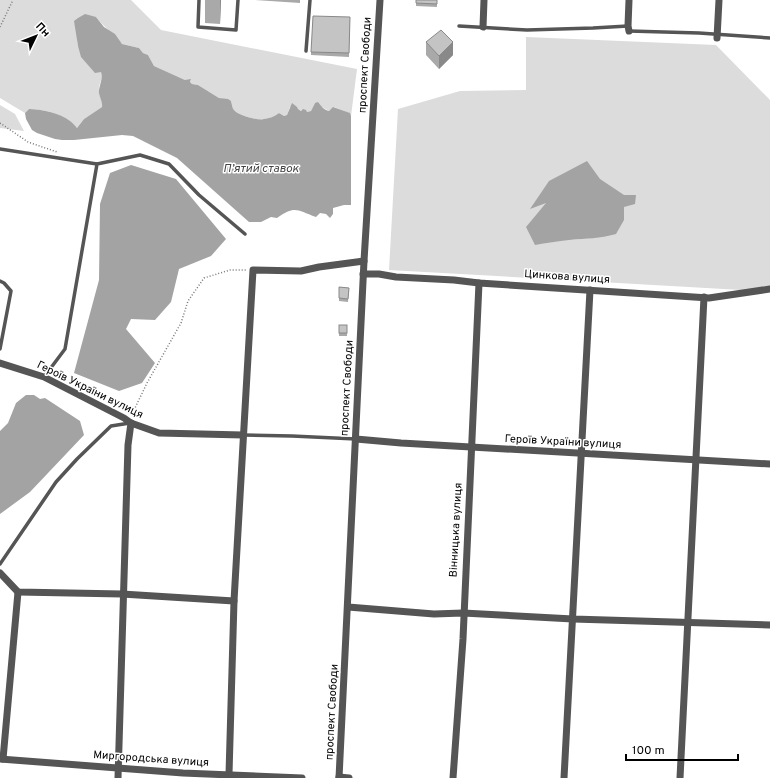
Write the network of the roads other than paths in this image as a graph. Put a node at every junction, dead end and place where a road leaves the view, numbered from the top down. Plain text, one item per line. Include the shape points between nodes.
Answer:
1 (199, 0) edge
2 (238, 0) edge
3 (310, 0) edge
4 (380, 0) edge
5 (484, 0) edge
6 (629, 0) edge
7 (719, 0) edge
8 (459, 26) dead end
9 (483, 27) junction
10 (628, 28) junction
11 (717, 38) dead end
12 (770, 38) edge
13 (306, 51) dead end
14 (0, 149) edge
15 (97, 164) junction
16 (245, 234) dead end
17 (364, 261) junction
18 (363, 274) junction
19 (0, 281) edge
20 (479, 283) junction
21 (770, 289) edge
22 (590, 290) junction
23 (704, 297) junction
24 (0, 349) edge
25 (0, 363) edge
26 (44, 377) junction
27 (131, 423) junction
28 (243, 435) junction
29 (356, 439) junction
30 (471, 448) junction
31 (581, 454) junction
32 (696, 460) junction
33 (770, 464) edge
34 (0, 564) edge
35 (0, 573) edge
36 (18, 592) junction
37 (122, 594) junction
38 (234, 601) junction
39 (348, 607) junction
40 (463, 613) junction
41 (573, 619) junction
42 (688, 622) junction
43 (770, 625) edge
44 (2, 759) edge
45 (118, 768) junction
46 (229, 774) junction
47 (118, 778) edge
48 (302, 778) edge
49 (339, 778) edge
50 (349, 778) edge
51 (453, 778) edge
52 (564, 778) edge
53 (680, 778) edge

1 - 2 lane via 198,27 236,30
3 - 13 lane
4 - 17 street, проспект Свободи
5 - 9 street
6 - 10 street
7 - 11 street
8 - 9 lane
9 - 10 lane via 527,30
10 - 12 lane
14 - 15 lane
15 - 16 lane via 140,155 169,164 199,195
15 - 26 lane via 65,349
17 - 18 street, проспект Свободи
17 - 28 street via 301,271 253,270
18 - 20 street, Цинкова вулиця
18 - 29 street, проспект Свободи
19 - 24 lane via 11,291
20 - 22 street, Цинкова вулиця
20 - 30 street, Вінницька вулиця
21 - 23 street, Цинкова вулиця
22 - 23 street, Цинкова вулиця
22 - 31 street
23 - 32 street
25 - 26 street, Героїв України вулиця
26 - 27 street, Героїв України вулиця
27 - 28 street, Героїв України вулиця via 158,433
27 - 34 lane via 111,426 77,459 56,482
27 - 37 street
28 - 29 lane
28 - 38 street
29 - 30 street, Героїв України вулиця
29 - 39 street, проспект Свободи
30 - 31 street, Героїв України вулиця
30 - 40 street, Вінницька вулиця
31 - 32 street, Героїв України вулиця
31 - 41 street
32 - 33 street, Героїв України вулиця
32 - 42 street
35 - 36 street
36 - 37 street
36 - 44 street
37 - 38 street
37 - 45 street
38 - 46 street
39 - 40 street via 434,614
39 - 49 street, проспект Свободи
40 - 41 street
40 - 51 street, Вінницька вулиця
41 - 42 street
41 - 52 street
42 - 43 street
42 - 53 street
44 - 45 street, Миргородська вулиця
45 - 46 street, Миргородська вулиця
45 - 47 street
46 - 48 street, Миргородська вулиця
49 - 50 street

